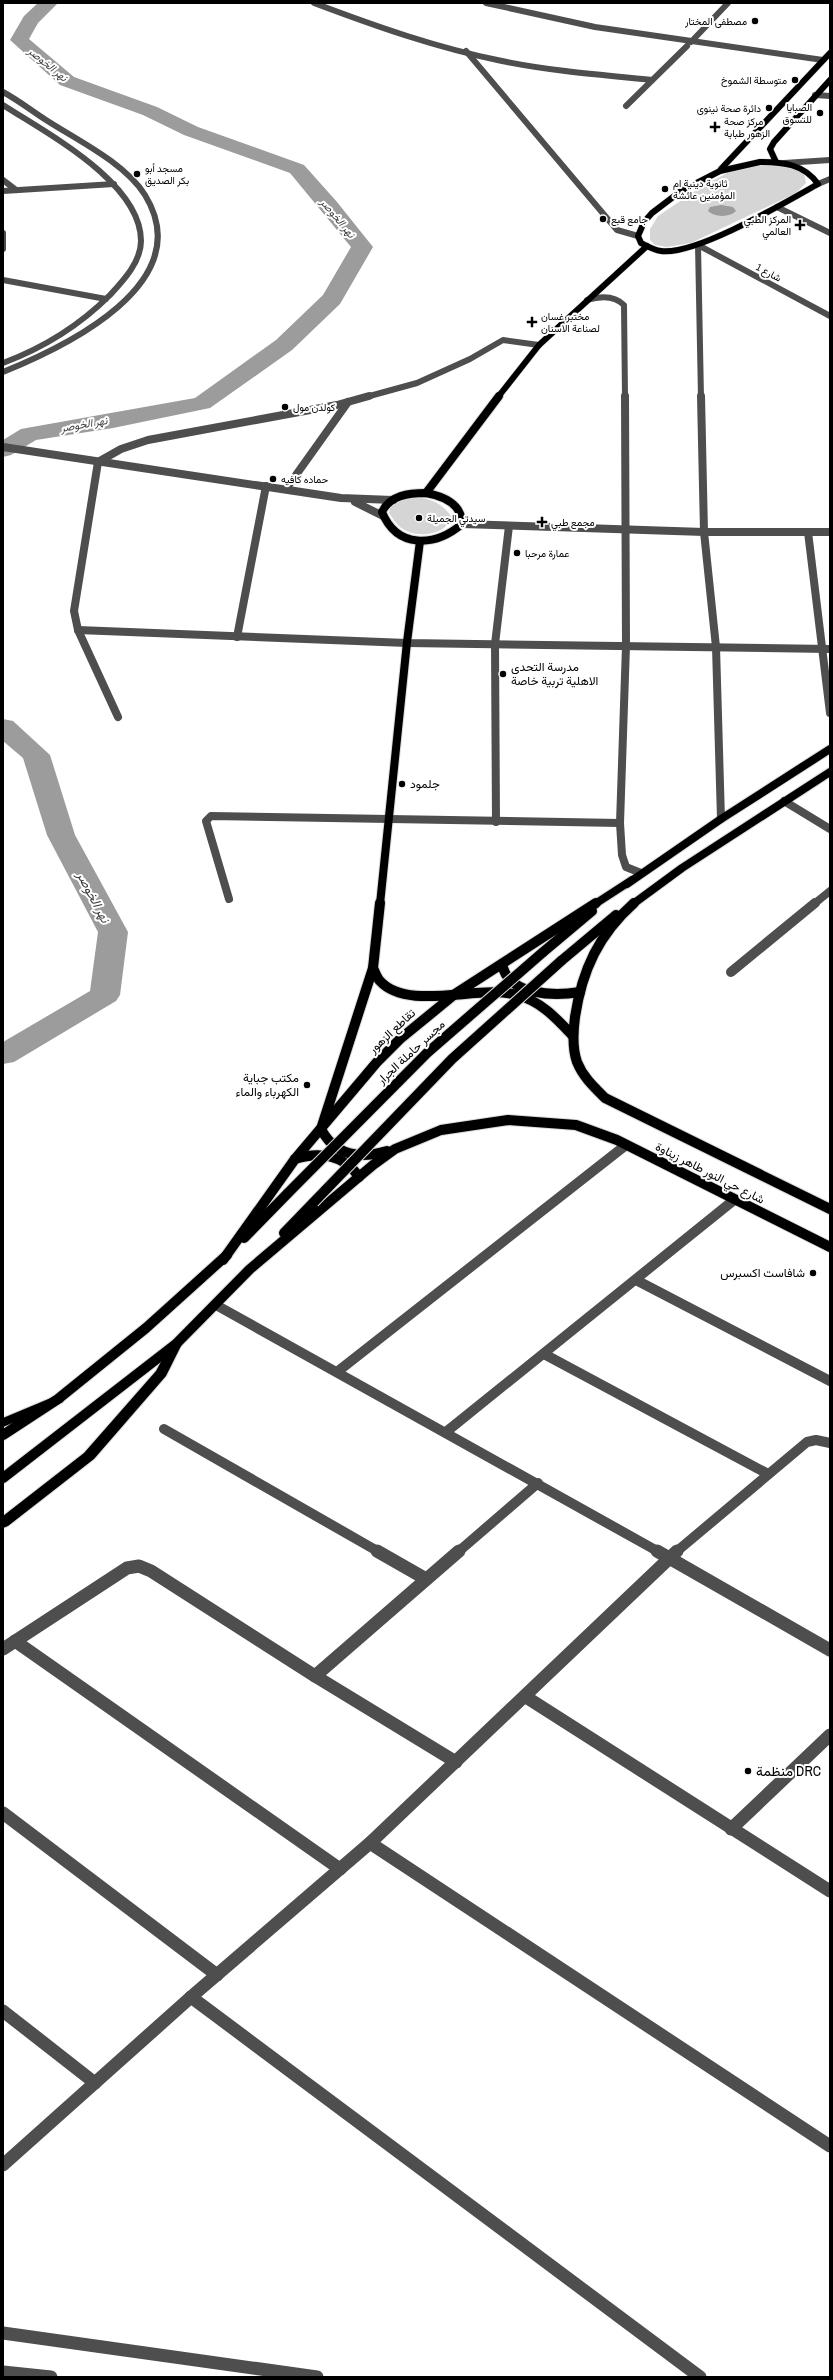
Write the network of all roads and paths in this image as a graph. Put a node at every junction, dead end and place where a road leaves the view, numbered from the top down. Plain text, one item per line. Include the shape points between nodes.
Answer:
1 (314, 3) edge
2 (486, 3) edge
3 (728, 3) edge
4 (689, 44) junction
5 (466, 51) junction
6 (830, 53) edge
7 (822, 62) junction
8 (652, 80) junction
9 (830, 80) edge
10 (3, 92) edge
11 (816, 95) junction
12 (830, 96) edge
13 (3, 105) edge
14 (626, 106) dead end
15 (75, 138) junction
16 (58, 142) junction
17 (830, 160) edge
18 (776, 162) junction
19 (816, 162) junction
20 (784, 163) junction
21 (830, 166) edge
22 (720, 171) junction
23 (830, 178) edge
24 (3, 180) edge
25 (114, 184) junction
26 (818, 184) junction
27 (16, 190) junction
28 (3, 191) edge
29 (777, 206) junction
30 (3, 233) edge
31 (830, 233) edge
32 (638, 236) junction
33 (698, 245) junction
34 (647, 246) junction
35 (3, 250) edge
36 (3, 280) edge
37 (106, 300) junction
38 (587, 300) junction
39 (828, 315) edge
40 (830, 324) edge
41 (539, 345) junction
42 (3, 363) edge
43 (3, 372) edge
44 (348, 402) junction
45 (3, 447) edge
46 (98, 462) junction
47 (266, 486) junction
48 (286, 489) junction
49 (426, 493) junction
50 (342, 498) junction
51 (393, 500) junction
52 (383, 516) junction
53 (462, 524) junction
54 (509, 526) junction
55 (626, 530) junction
56 (704, 532) junction
57 (808, 532) junction
58 (830, 532) edge
59 (420, 541) junction
60 (78, 630) junction
61 (237, 636) junction
62 (407, 643) junction
63 (495, 644) junction
64 (626, 646) junction
65 (716, 647) junction
66 (827, 649) edge
67 (830, 713) edge
68 (118, 717) dead end
69 (830, 749) edge
70 (830, 772) edge
71 (784, 801) junction
72 (390, 819) junction
73 (721, 819) junction
74 (496, 822) junction
75 (620, 824) junction
76 (830, 830) edge
77 (641, 874) junction
78 (632, 880) junction
79 (651, 888) junction
80 (830, 891) edge
81 (229, 898) dead end
82 (502, 964) junction
83 (373, 968) junction
84 (731, 972) dead end
85 (580, 992) junction
86 (455, 994) junction
87 (521, 996) junction
88 (573, 1036) junction
89 (321, 1128) junction
90 (626, 1145) junction
91 (395, 1149) junction
92 (295, 1159) junction
93 (359, 1177) junction
94 (734, 1200) junction
95 (830, 1208) edge
96 (830, 1247) edge
97 (223, 1260) junction
98 (250, 1270) junction
99 (636, 1280) junction
100 (216, 1305) junction
101 (176, 1344) junction
102 (544, 1354) junction
103 (337, 1372) junction
104 (830, 1381) edge
105 (58, 1399) junction
106 (3, 1423) edge
107 (164, 1429) dead end
108 (446, 1432) junction
109 (3, 1435) edge
110 (830, 1443) edge
111 (768, 1474) junction
112 (3, 1478) edge
113 (538, 1483) junction
114 (3, 1523) edge
115 (669, 1558) junction
116 (426, 1580) junction
117 (16, 1641) junction
118 (3, 1649) edge
119 (830, 1650) edge
120 (315, 1676) junction
121 (526, 1697) junction
122 (830, 1735) edge
123 (456, 1762) junction
124 (3, 1813) edge
125 (730, 1829) junction
126 (370, 1842) junction
127 (340, 1869) junction
128 (830, 1890) edge
129 (217, 1975) junction
130 (191, 1997) junction
131 (3, 2011) edge
132 (95, 2083) junction
133 (830, 2146) edge
134 (3, 2165) edge
135 (3, 2333) edge
136 (3, 2372) edge
137 (51, 2377) edge
138 (317, 2377) edge
139 (700, 2377) edge

1 - 5 street via 390,30
2 - 4 street via 583,30
3 - 4 street
4 - 7 street
4 - 8 street
5 - 8 street via 527,66
5 - 32 street via 617,230
6 - 7 main road
7 - 22 main road
8 - 14 street
9 - 11 main road
10 - 15 street
11 - 12 street
11 - 18 main road via 774,142 770,149
13 - 16 street
15 - 16 street
15 - 43 street via 127,176 144,194 159,230 157,252 143,281 104,319 60,348
16 - 25 street
17 - 19 street
18 - 20 main road
18 - 22 main road via 747,163
19 - 20 street
19 - 21 street
20 - 26 main road via 805,169 813,175
22 - 32 main road via 681,191 652,213 644,222
23 - 26 street
24 - 27 street
25 - 27 street
25 - 37 street via 136,214 141,241 131,269
26 - 29 main road
27 - 28 street
29 - 31 street
29 - 33 main road
30 - 35 street
32 - 34 main road via 641,243
33 - 34 main road via 670,251
33 - 39 street, شارع 1
33 - 56 street
34 - 38 main road
36 - 37 street
37 - 42 street via 56,338
38 - 41 main road
38 - 55 street via 609,298 619,300 624,305
39 - 40 street
41 - 44 street via 503,340 470,359 417,383
41 - 49 main road
44 - 46 street via 148,440 121,449
44 - 48 street
45 - 46 street
46 - 47 street
46 - 60 street via 76,592 74,611
47 - 48 street
47 - 61 street
48 - 50 street
49 - 51 main road via 410,494
49 - 53 main road via 449,500 461,515
50 - 51 street
50 - 52 street via 366,506
51 - 52 main road via 383,508
52 - 59 main road via 388,525 398,533
53 - 54 street
53 - 59 main road via 442,538
54 - 55 street
54 - 63 street
55 - 56 street
55 - 64 street
56 - 57 street
56 - 65 street
57 - 58 street
57 - 66 street
59 - 62 main road
60 - 61 street
60 - 68 street
61 - 62 street
62 - 63 street
62 - 72 main road
63 - 64 street
63 - 74 street
64 - 65 street
64 - 75 street
65 - 66 street
65 - 73 street
66 - 67 street
69 - 73 main road
70 - 71 main road
71 - 76 street
71 - 79 main road
72 - 74 street
72 - 81 street via 211,816 206,821
72 - 83 main road
73 - 77 main road
74 - 75 street
75 - 77 street via 622,855 626,867
77 - 78 main road
78 - 82 main road, تقاطع الزهور
78 - 97 main road, مجسر حاملة الجرار, bridge via 542,953 427,1053
79 - 85 main road, شارع حي النور طاهر زيناوة via 604,935 585,968
79 - 87 main road, bridge
80 - 84 street
82 - 85 main road via 501,970 505,976 524,987 560,995
82 - 86 main road, تقاطع الزهور
83 - 86 main road via 382,983 403,993 428,996
83 - 89 main road
85 - 88 main road, شارع حي النور طاهر زيناوة
86 - 87 main road via 495,992
86 - 89 main road, تقاطع الزهور via 400,1039
87 - 88 main road via 550,1012
87 - 98 main road, bridge via 414,1097
88 - 95 main road, شارع حي النور طاهر زيناوة via 576,1064 588,1082 605,1098
89 - 91 main road via 331,1146 349,1155 377,1155
89 - 92 main road, تقاطع الزهور
90 - 91 main road, شارع حي النور طاهر زيناوة via 576,1125 508,1120 441,1130
90 - 94 main road, شارع حي النور طاهر زيناوة
90 - 103 street
91 - 93 main road
92 - 93 main road via 313,1155 338,1159 353,1167
92 - 97 main road, تقاطع الزهور
93 - 98 main road
94 - 96 main road, شارع حي النور طاهر زيناوة
94 - 99 street
97 - 105 main road via 146,1328
98 - 100 main road
99 - 102 street
99 - 104 street
100 - 101 main road
100 - 103 street
101 - 112 main road
101 - 114 highway via 161,1373 89,1456
102 - 108 street
102 - 111 street
103 - 108 street
105 - 106 highway
105 - 109 main road
107 - 116 street
108 - 113 street
110 - 111 street via 816,1440 807,1442
111 - 115 street
113 - 115 street
113 - 116 street
115 - 119 street
115 - 121 street
116 - 120 street
117 - 118 street
117 - 120 street via 127,1568 139,1566 151,1571
117 - 127 street
120 - 123 street
121 - 123 street
121 - 125 street
122 - 125 street
123 - 126 street
124 - 129 street
125 - 128 street
126 - 127 street
126 - 133 street
127 - 129 street
129 - 130 street
130 - 132 street
130 - 139 street
131 - 132 street
132 - 134 street
135 - 138 street
136 - 137 street

